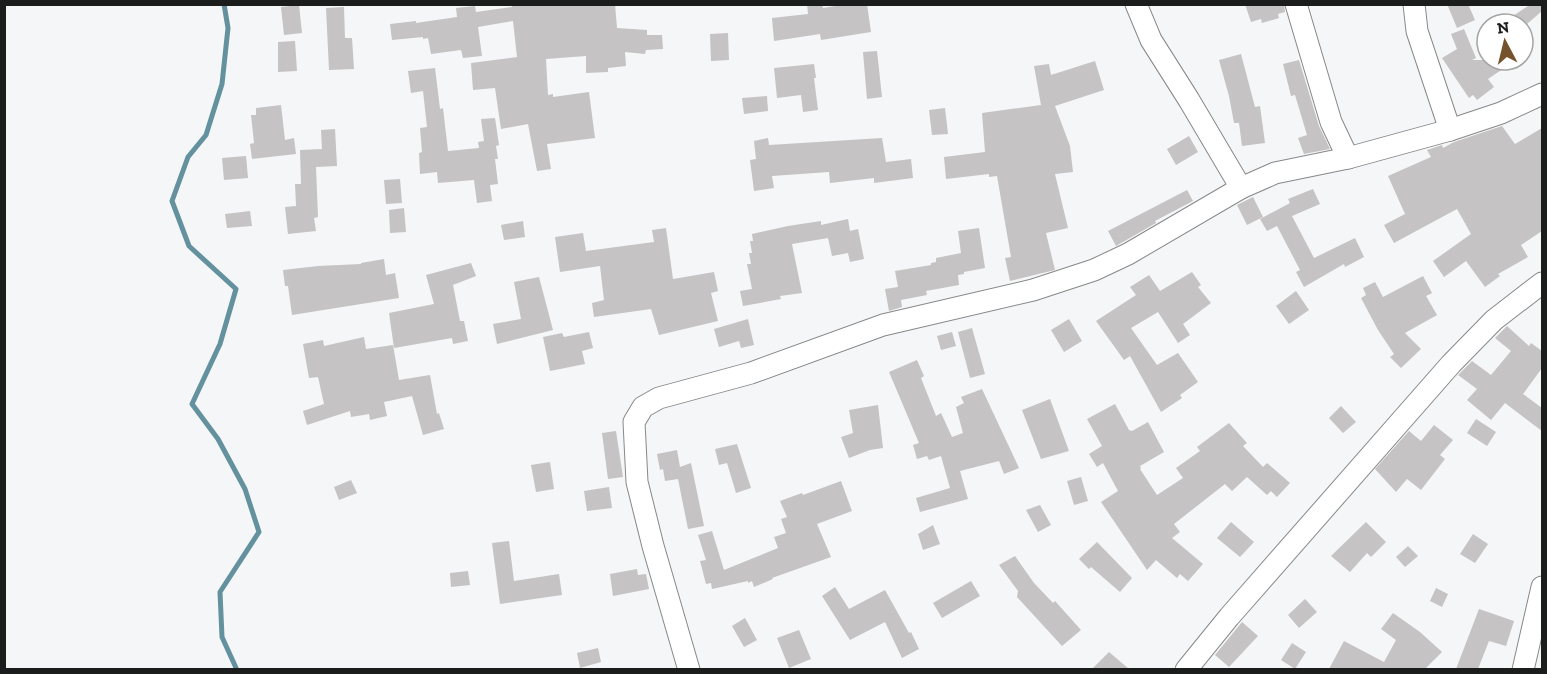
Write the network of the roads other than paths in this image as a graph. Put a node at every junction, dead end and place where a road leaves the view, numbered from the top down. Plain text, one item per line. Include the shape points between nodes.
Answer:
1 (1136, 4) edge
2 (1296, 4) edge
3 (1414, 4) edge
4 (1542, 94) edge
5 (1450, 130) junction
6 (1348, 158) junction
7 (1241, 188) junction
8 (1542, 283) edge
9 (1542, 587) edge
10 (1539, 621) edge
11 (689, 669) edge
12 (1186, 669) edge
13 (1523, 669) edge

1 - 7 street via 1151,40
2 - 6 street via 1331,122
3 - 5 street via 1417,32
4 - 5 street
5 - 6 street
6 - 7 street via 1275,173
7 - 11 street via 1094,270 1033,290 883,326 751,373 659,398 643,407 634,422 637,482
8 - 12 street via 1494,320 1451,364
9 - 10 street
10 - 13 street

